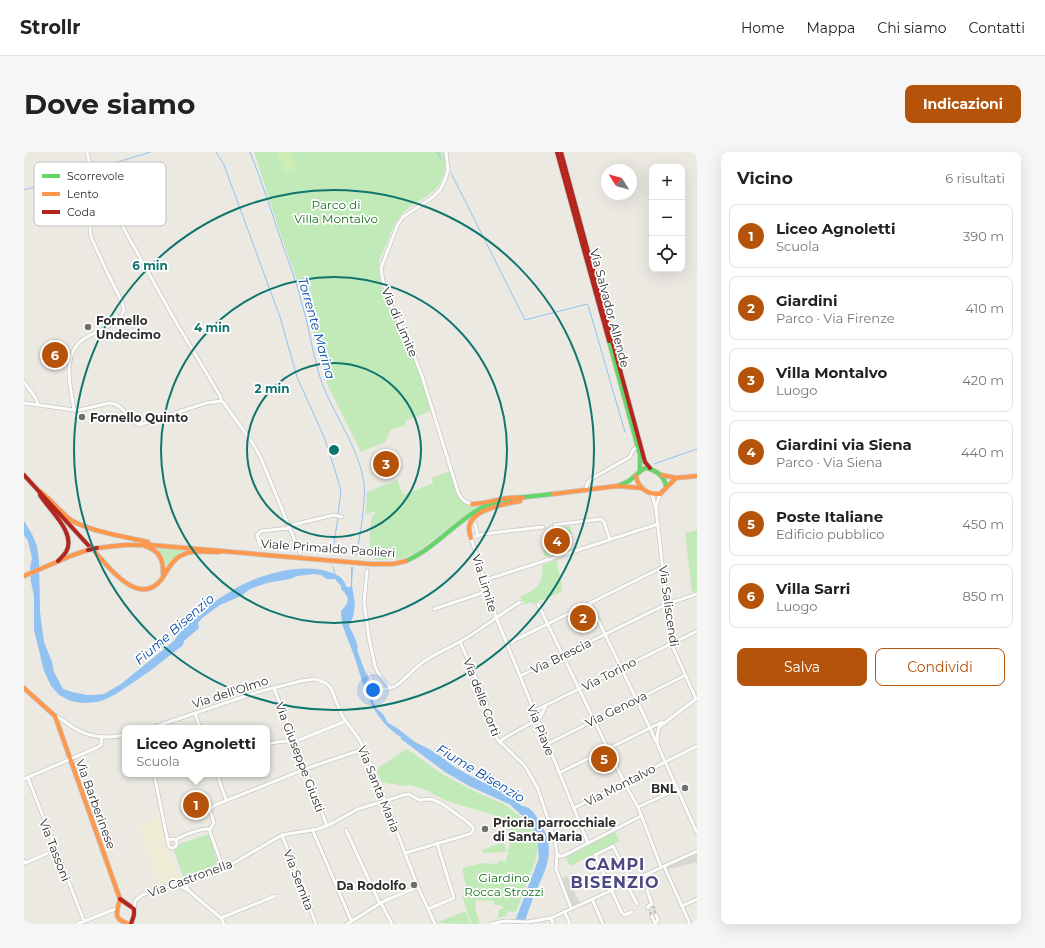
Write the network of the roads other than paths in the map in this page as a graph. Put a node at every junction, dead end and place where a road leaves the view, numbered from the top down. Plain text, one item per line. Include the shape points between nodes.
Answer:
1 (87, 152) edge
2 (448, 152) edge
3 (557, 152) edge
4 (561, 152) edge
5 (90, 162) edge
6 (90, 226) edge
7 (123, 226) edge
8 (24, 382) edge
9 (220, 401) junction
10 (24, 403) edge
11 (38, 404) junction
12 (74, 410) junction
13 (638, 447) junction
14 (650, 468) junction
15 (640, 470) junction
16 (660, 474) junction
17 (24, 475) edge
18 (636, 476) junction
19 (697, 476) edge
20 (676, 478) junction
21 (618, 486) junction
22 (666, 487) junction
23 (642, 488) junction
24 (586, 490) junction
25 (39, 491) junction
26 (652, 494) junction
27 (660, 494) junction
28 (525, 498) junction
29 (472, 504) joint
30 (656, 509) junction
31 (342, 517) dead end
32 (475, 524) dead end
33 (658, 524) junction
34 (554, 525) dead end
35 (543, 527) dead end
36 (290, 528) junction
37 (478, 536) junction
38 (471, 538) junction
39 (610, 540) junction
40 (135, 544) junction
41 (158, 545) junction
42 (260, 546) dead end
43 (88, 548) junction
44 (96, 550) junction
45 (232, 551) junction
46 (300, 553) dead end
47 (56, 561) junction
48 (663, 567) junction
49 (367, 571) dead end
50 (163, 575) junction
51 (24, 576) edge
52 (485, 580) junction
53 (488, 591) junction
54 (697, 594) edge
55 (520, 602) dead end
56 (590, 603) junction
57 (538, 604) dead end
58 (667, 604) junction
59 (434, 609) dead end
60 (496, 617) junction
61 (548, 624) junction
62 (697, 631) edge
63 (604, 635) junction
64 (460, 642) junction
65 (671, 643) junction
66 (507, 644) junction
67 (563, 656) junction
68 (620, 668) junction
69 (369, 674) dead end
70 (686, 675) junction
71 (520, 676) junction
72 (317, 680) joint
73 (24, 688) edge
74 (274, 688) junction
75 (390, 688) junction
76 (579, 689) junction
77 (24, 692) edge
78 (32, 695) junction
79 (696, 698) edge
80 (635, 700) junction
81 (546, 705) junction
82 (534, 711) junction
83 (195, 713) junction
84 (55, 716) junction
85 (674, 716) junction
86 (537, 720) junction
87 (594, 720) junction
88 (346, 721) junction
89 (160, 725) edge
90 (199, 725) edge
91 (650, 728) junction
92 (122, 735) edge
93 (102, 737) junction
94 (294, 741) junction
95 (499, 742) junction
96 (270, 743) edge
97 (547, 744) junction
98 (658, 746) junction
99 (697, 746) edge
100 (364, 749) junction
101 (609, 749) junction
102 (70, 760) junction
103 (666, 762) junction
104 (305, 769) junction
105 (559, 774) junction
106 (155, 777) edge
107 (218, 777) edge
108 (26, 778) edge
109 (624, 782) junction
110 (678, 789) junction
111 (226, 800) junction
112 (385, 800) junction
113 (574, 808) junction
114 (638, 808) junction
115 (641, 816) junction
116 (327, 826) junction
117 (210, 829) junction
118 (346, 830) dead end
119 (313, 831) junction
120 (697, 833) edge
121 (282, 835) junction
122 (169, 840) junction
123 (176, 840) junction
124 (437, 843) junction
125 (588, 843) junction
126 (55, 850) junction
127 (697, 851) edge
128 (405, 853) junction
129 (557, 853) junction
130 (24, 861) edge
131 (663, 867) junction
132 (222, 868) junction
133 (184, 881) junction
134 (631, 881) junction
135 (176, 884) junction
136 (626, 884) junction
137 (418, 887) junction
138 (612, 890) junction
139 (647, 890) dead end
140 (190, 892) junction
141 (275, 896) dead end
142 (120, 899) junction
143 (592, 899) junction
144 (697, 900) edge
145 (126, 904) junction
146 (380, 904) junction
147 (637, 904) dead end
148 (682, 906) junction
149 (119, 907) junction
150 (571, 908) junction
151 (648, 908) tunnel mouth
152 (134, 909) junction
153 (428, 909) junction
154 (110, 911) junction
155 (564, 911) junction
156 (632, 912) dead end
157 (117, 914) junction
158 (656, 915) tunnel mouth
159 (504, 916) dead end
160 (652, 916) tunnel mouth
161 (221, 918) junction
162 (551, 918) junction
163 (351, 920) junction
164 (84, 921) junction
165 (504, 921) junction
166 (131, 922) edge
167 (127, 923) edge
168 (77, 924) edge
169 (222, 924) edge
170 (316, 924) edge
171 (347, 924) edge
172 (392, 924) edge
173 (435, 924) edge
174 (491, 924) edge
175 (553, 924) edge
176 (570, 924) edge
177 (603, 924) edge
178 (655, 924) edge
179 (690, 924) edge

1 - 5 street
2 - 29 street, Via di Limite via 448,170 440,190 403,217 381,268 389,300 422,376 458,492 465,502
3 - 13 main road, Via Salvador Allende
4 - 14 main road, Via Salvador Allende via 644,456
6 - 12 street via 91,237 124,310 113,323 83,340 73,352 69,373
7 - 9 street via 219,394
8 - 11 street
9 - 12 street via 206,403 139,425 134,423 120,406 112,403
9 - 36 street via 225,404 260,456
10 - 11 street
11 - 12 street
13 - 15 main road, Via Salvador Allende
13 - 24 street via 633,450 630,457 591,479
14 - 15 main road
14 - 16 main road
15 - 18 main road, Viale Primaldo Paolieri
16 - 20 main road
16 - 22 main road
17 - 25 main road
18 - 21 main road, Viale Primaldo Paolieri
18 - 23 main road via 637,483
19 - 20 main road
20 - 22 main road
21 - 23 main road, Viale Primaldo Paolieri
21 - 24 main road, Viale Primaldo Paolieri
22 - 27 main road
23 - 26 main road, Viale Primaldo Paolieri
24 - 28 main road, Viale Primaldo Paolieri
25 - 41 main road via 70,519 82,526
25 - 43 main road
25 - 47 main road via 45,505 65,528 69,538 68,550
26 - 27 main road
26 - 30 street, Via Saliscendi
27 - 30 street, Via Saliscendi
28 - 29 main road via 498,498
28 - 38 main road via 478,514 469,525
28 - 45 main road, Viale Primaldo Paolieri via 482,508 420,556 404,562 390,564 340,561
30 - 33 street, Via Saliscendi
31 - 36 street via 334,515 292,525
32 - 37 street, Via Limite
33 - 39 street
33 - 48 street, Via Saliscendi
34 - 39 street via 603,520
35 - 37 street, Via Limite
36 - 42 street via 261,531 257,535
36 - 46 street
37 - 38 street, Via Limite
38 - 52 street, Via Limite
39 - 52 street
40 - 41 main road, Viale Primaldo Paolieri
40 - 44 main road, Viale Primaldo Paolieri via 119,544
40 - 50 main road via 151,547 159,554 163,561
41 - 45 main road, Viale Primaldo Paolieri
43 - 44 main road, Viale Primaldo Paolieri, bridge
43 - 47 main road, Viale Primaldo Paolieri
44 - 50 main road via 120,580 136,588 154,586
45 - 50 main road via 182,554 170,564
47 - 51 main road, Viale Primaldo Paolieri
48 - 56 street
48 - 58 street, Via Saliscendi
49 - 75 street via 364,602 369,638 375,666
52 - 53 street, Via Limite
53 - 59 street
53 - 60 street, Via Limite
54 - 58 street, Via Brescia
55 - 60 street
56 - 61 street
56 - 63 street
57 - 61 street
58 - 63 street, Via Brescia
58 - 65 street, Via Saliscendi
60 - 64 street, Via Limite
60 - 66 street, Via Piave
61 - 66 street
61 - 67 street
62 - 65 street, Via Torino
63 - 67 street, Via Brescia
63 - 68 street
64 - 75 street, Via Limite via 432,656
64 - 95 street, Via delle Corti via 484,696
65 - 68 street, Via Torino
65 - 70 street, Via Saliscendi
66 - 71 street, Via Piave
67 - 71 street, Via Brescia
67 - 76 street
68 - 76 street, Via Torino
68 - 80 street
69 - 75 street via 376,686 382,689
70 - 79 street, Via Saliscendi
70 - 80 street, Via Genova
71 - 82 street, Via Piave
72 - 74 street, Via dell'Olmo via 305,680
72 - 88 street, Via Santa Maria via 332,688
73 - 78 main road
74 - 83 street, Via dell'Olmo
74 - 94 street, Via Giuseppe Giusti
76 - 81 street, Via Torino
76 - 87 street
77 - 78 street
78 - 84 main road
79 - 85 street
80 - 87 street, Via Genova
80 - 91 street
81 - 82 street, Via Torino
81 - 86 street
82 - 86 street, Via Piave
83 - 89 street, Via dell'Olmo
83 - 90 street
84 - 93 street via 84,733
84 - 102 main road, Via Barberinese
85 - 91 street
85 - 98 street via 659,728
86 - 95 street
86 - 97 street, Via Piave
87 - 97 street, Via Genova
87 - 101 street
88 - 94 street
88 - 100 street, Via Santa Maria
91 - 98 street
91 - 101 street
92 - 93 street
93 - 102 street via 100,746
94 - 96 street
94 - 104 street, Via Giuseppe Giusti
95 - 129 street, Via delle Corti via 520,760 534,782 551,827
97 - 105 street, Via Piave
98 - 103 street
99 - 103 street, Via Montalvo
100 - 104 street
100 - 112 street, Via Santa Maria
101 - 105 street
101 - 109 street
102 - 108 street
102 - 142 main road, Via Barberinese
103 - 109 street, Via Montalvo
103 - 110 street
104 - 111 street
104 - 116 street, Via Giuseppe Giusti
105 - 113 street, Via Piave
106 - 122 street
107 - 111 street
108 - 126 street, Via Tassoni
109 - 113 street, Via Montalvo
109 - 114 street
110 - 114 street
110 - 120 street
111 - 117 street via 211,808 214,823
112 - 116 street, Via Castronella via 355,810
112 - 124 street, Via Castronella via 408,794 419,800 436,801 471,825 473,830 470,834
112 - 128 street, Via Santa Maria
113 - 125 street, Via Piave
114 - 115 street
115 - 125 street
115 - 131 street
116 - 119 street, Via Castronella
117 - 123 street
117 - 132 street
118 - 146 street
119 - 121 street, Via Castronella
119 - 163 street
121 - 132 street, Via Castronella
121 - 170 street, Via Semita
122 - 123 street
122 - 123 street via 168,845 173,848 177,845
124 - 128 street
124 - 153 street via 454,898
125 - 129 street via 562,856
126 - 130 street via 25,863
126 - 164 street, Via Tassoni
127 - 131 street
128 - 137 street, Via Santa Maria
129 - 150 street, Via delle Corti via 556,869
131 - 134 street
131 - 148 street
132 - 133 street, Via Castronella
133 - 135 street, Via Castronella
133 - 140 street
134 - 136 street
134 - 138 street via 613,846 595,855
135 - 140 street
135 - 152 street, Via Castronella via 142,895 135,901
136 - 138 street
136 - 147 street
137 - 146 street
137 - 153 street, Via Santa Maria
138 - 143 street
138 - 156 street via 622,913 624,915
139 - 151 street via 653,905
140 - 161 street
141 - 161 street
142 - 145 main road
142 - 149 main road, Via Barberinese
143 - 150 street
143 - 177 street
144 - 148 street
145 - 149 main road
145 - 152 main road
146 - 163 street
146 - 172 street
148 - 179 street
149 - 154 street
149 - 157 main road, Via Barberinese
150 - 155 street
152 - 166 main road
153 - 173 street, Via Santa Maria
154 - 157 street
154 - 164 street
155 - 162 street
155 - 176 street
157 - 167 main road via 120,920
158 - 178 street via 658,920
159 - 165 street
160 - 178 street
161 - 169 street
162 - 165 street via 528,922
162 - 175 street
163 - 171 street
164 - 168 street
165 - 174 street
166 - 167 main road

